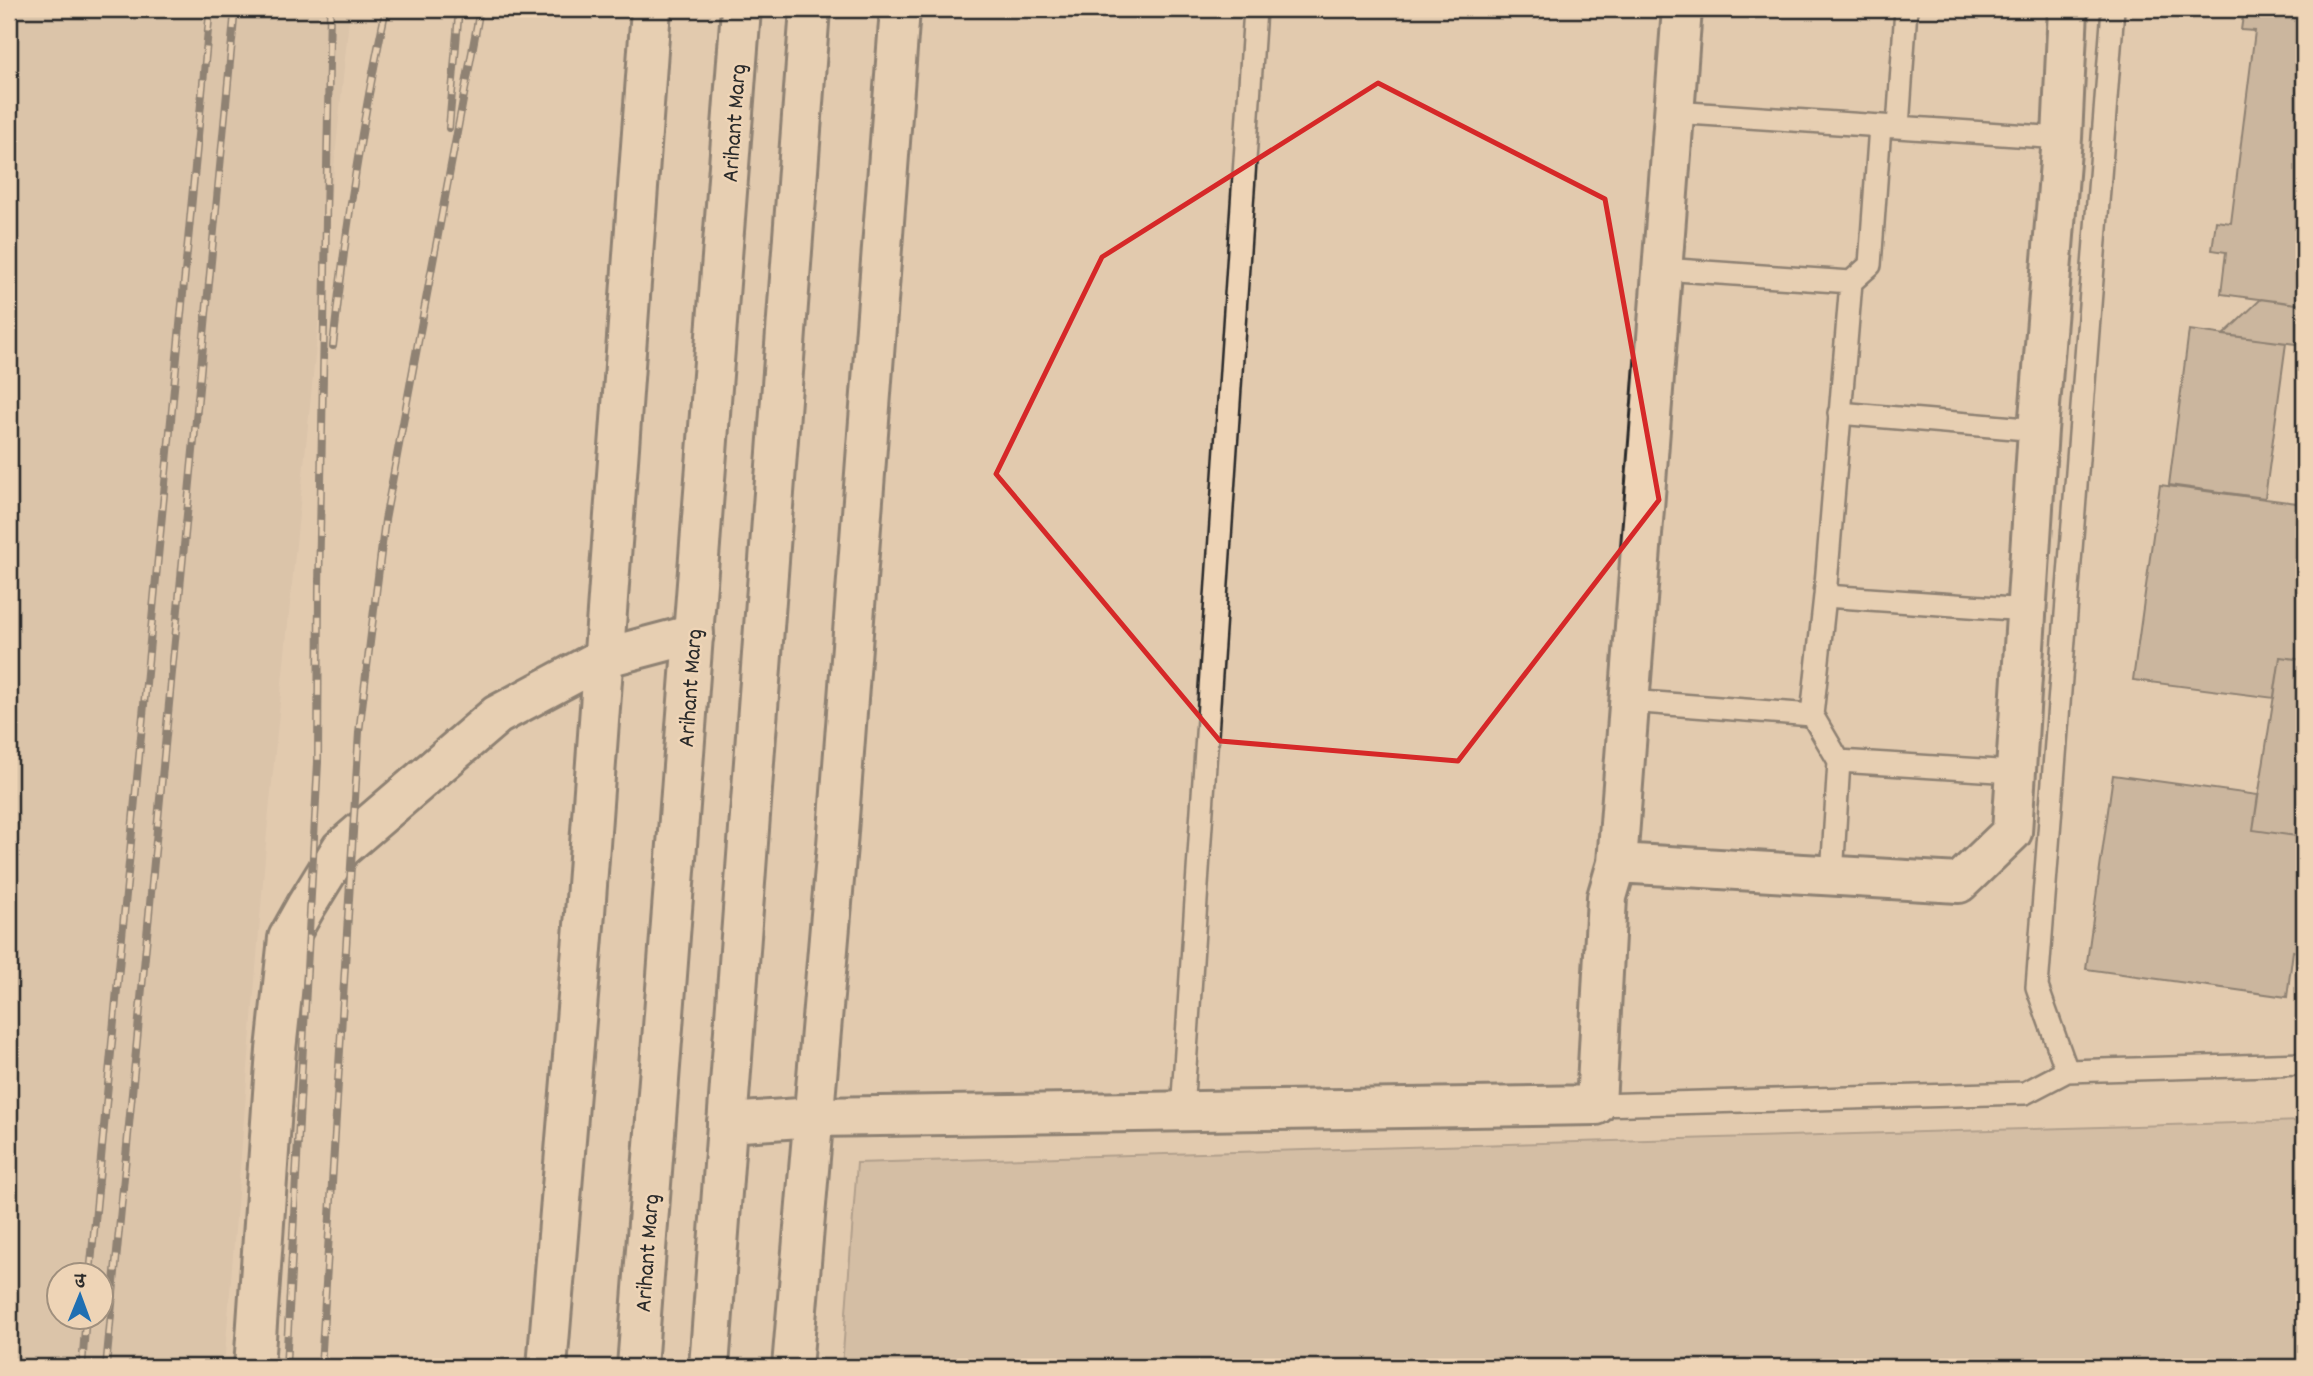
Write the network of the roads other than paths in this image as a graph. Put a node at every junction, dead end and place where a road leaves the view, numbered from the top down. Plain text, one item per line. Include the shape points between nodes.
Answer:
1 (651, 9) edge
2 (741, 9) edge
3 (810, 9) edge
4 (900, 9) edge
5 (1255, 9) edge
6 (1682, 9) edge
7 (1906, 9) edge
8 (2068, 9) edge
9 (2113, 9) edge
10 (1672, 112) junction
11 (1889, 126) junction
12 (2062, 138) junction
13 (1662, 270) junction
14 (1851, 282) junction
15 (1839, 413) junction
16 (2038, 430) junction
17 (1825, 596) junction
18 (2027, 610) junction
19 (694, 634) junction
20 (603, 658) junction
21 (1629, 701) junction
22 (1812, 715) junction
23 (1839, 761) junction
24 (2014, 772) junction
25 (1617, 863) junction
26 (1832, 876) junction
27 (2304, 1064) edge
28 (2067, 1071) junction
29 (1596, 1105) junction
30 (1182, 1112) junction
31 (814, 1117) junction
32 (727, 1123) junction
33 (254, 1367) edge
34 (547, 1367) edge
35 (637, 1367) edge
36 (709, 1367) edge
37 (792, 1367) edge

1 - 20 street
2 - 19 street, Arihant Marg
3 - 32 street
4 - 31 street
5 - 30 lane
6 - 10 street
7 - 11 lane
8 - 12 street
9 - 28 lane via 2037,986
10 - 11 lane
10 - 13 street
11 - 12 lane
11 - 14 lane via 1870,265
12 - 16 street
13 - 14 lane
13 - 21 street
14 - 15 lane
15 - 16 lane
15 - 17 lane
16 - 18 street
17 - 18 lane
17 - 22 lane
18 - 24 street
19 - 20 street
19 - 35 street, Arihant Marg
20 - 33 street via 497,715 341,849 288,938
20 - 34 street
21 - 22 lane
21 - 25 street
22 - 23 lane
23 - 24 lane
23 - 26 lane
24 - 26 street via 2011,832 1959,883
25 - 26 street
25 - 29 street via 1607,897
27 - 28 lane
28 - 29 lane via 2025,1093
29 - 30 street
30 - 31 street
31 - 32 street
31 - 37 street
32 - 36 street

